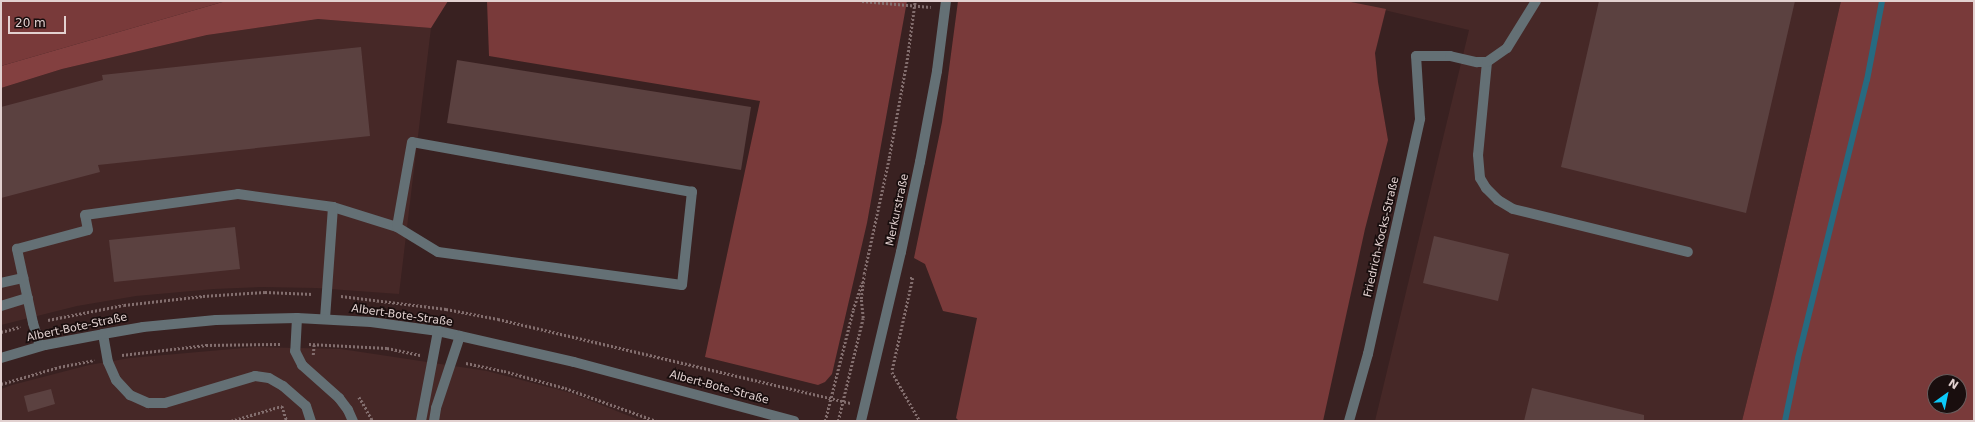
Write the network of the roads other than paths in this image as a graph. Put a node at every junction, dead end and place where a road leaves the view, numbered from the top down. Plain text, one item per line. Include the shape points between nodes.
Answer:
1 (1536, 1) edge
2 (946, 5) edge
3 (1487, 62) junction
4 (333, 207) junction
5 (397, 227) junction
6 (1688, 252) dead end
7 (23, 278) junction
8 (1, 283) edge
9 (28, 298) junction
10 (1, 306) edge
11 (297, 318) junction
12 (324, 319) junction
13 (438, 331) junction
14 (102, 334) junction
15 (460, 336) junction
16 (40, 346) junction
17 (1, 358) edge
18 (311, 421) edge
19 (353, 421) edge
20 (421, 421) edge
21 (434, 421) edge
22 (794, 421) edge
23 (862, 421) edge
24 (1349, 421) edge

1 - 3 street via 1508,48
2 - 23 street, Merkurstraße via 920,162
3 - 6 street via 1480,123 1480,178 1498,200 1513,209
3 - 24 street, Friedrich-Kocks-Straße via 1450,56 1416,56 1420,119 1368,354
4 - 5 street
4 - 7 street via 238,194 85,215 88,230 17,249
4 - 12 street
5 - 5 street via 438,252 682,285 692,192 412,142
7 - 8 street
7 - 9 street
9 - 10 street
9 - 16 street
11 - 12 street, Albert-Bote-Straße
11 - 14 street, Albert-Bote-Straße via 216,320
11 - 19 street via 296,351 302,365 339,398
12 - 13 street, Albert-Bote-Straße
13 - 15 street, Albert-Bote-Straße
13 - 20 street
14 - 16 street, Albert-Bote-Straße
14 - 18 street via 116,380 130,395 148,403 165,403 255,376 269,378 283,386 306,406
15 - 21 street
15 - 22 street, Albert-Bote-Straße via 574,362
16 - 17 street, Albert-Bote-Straße

